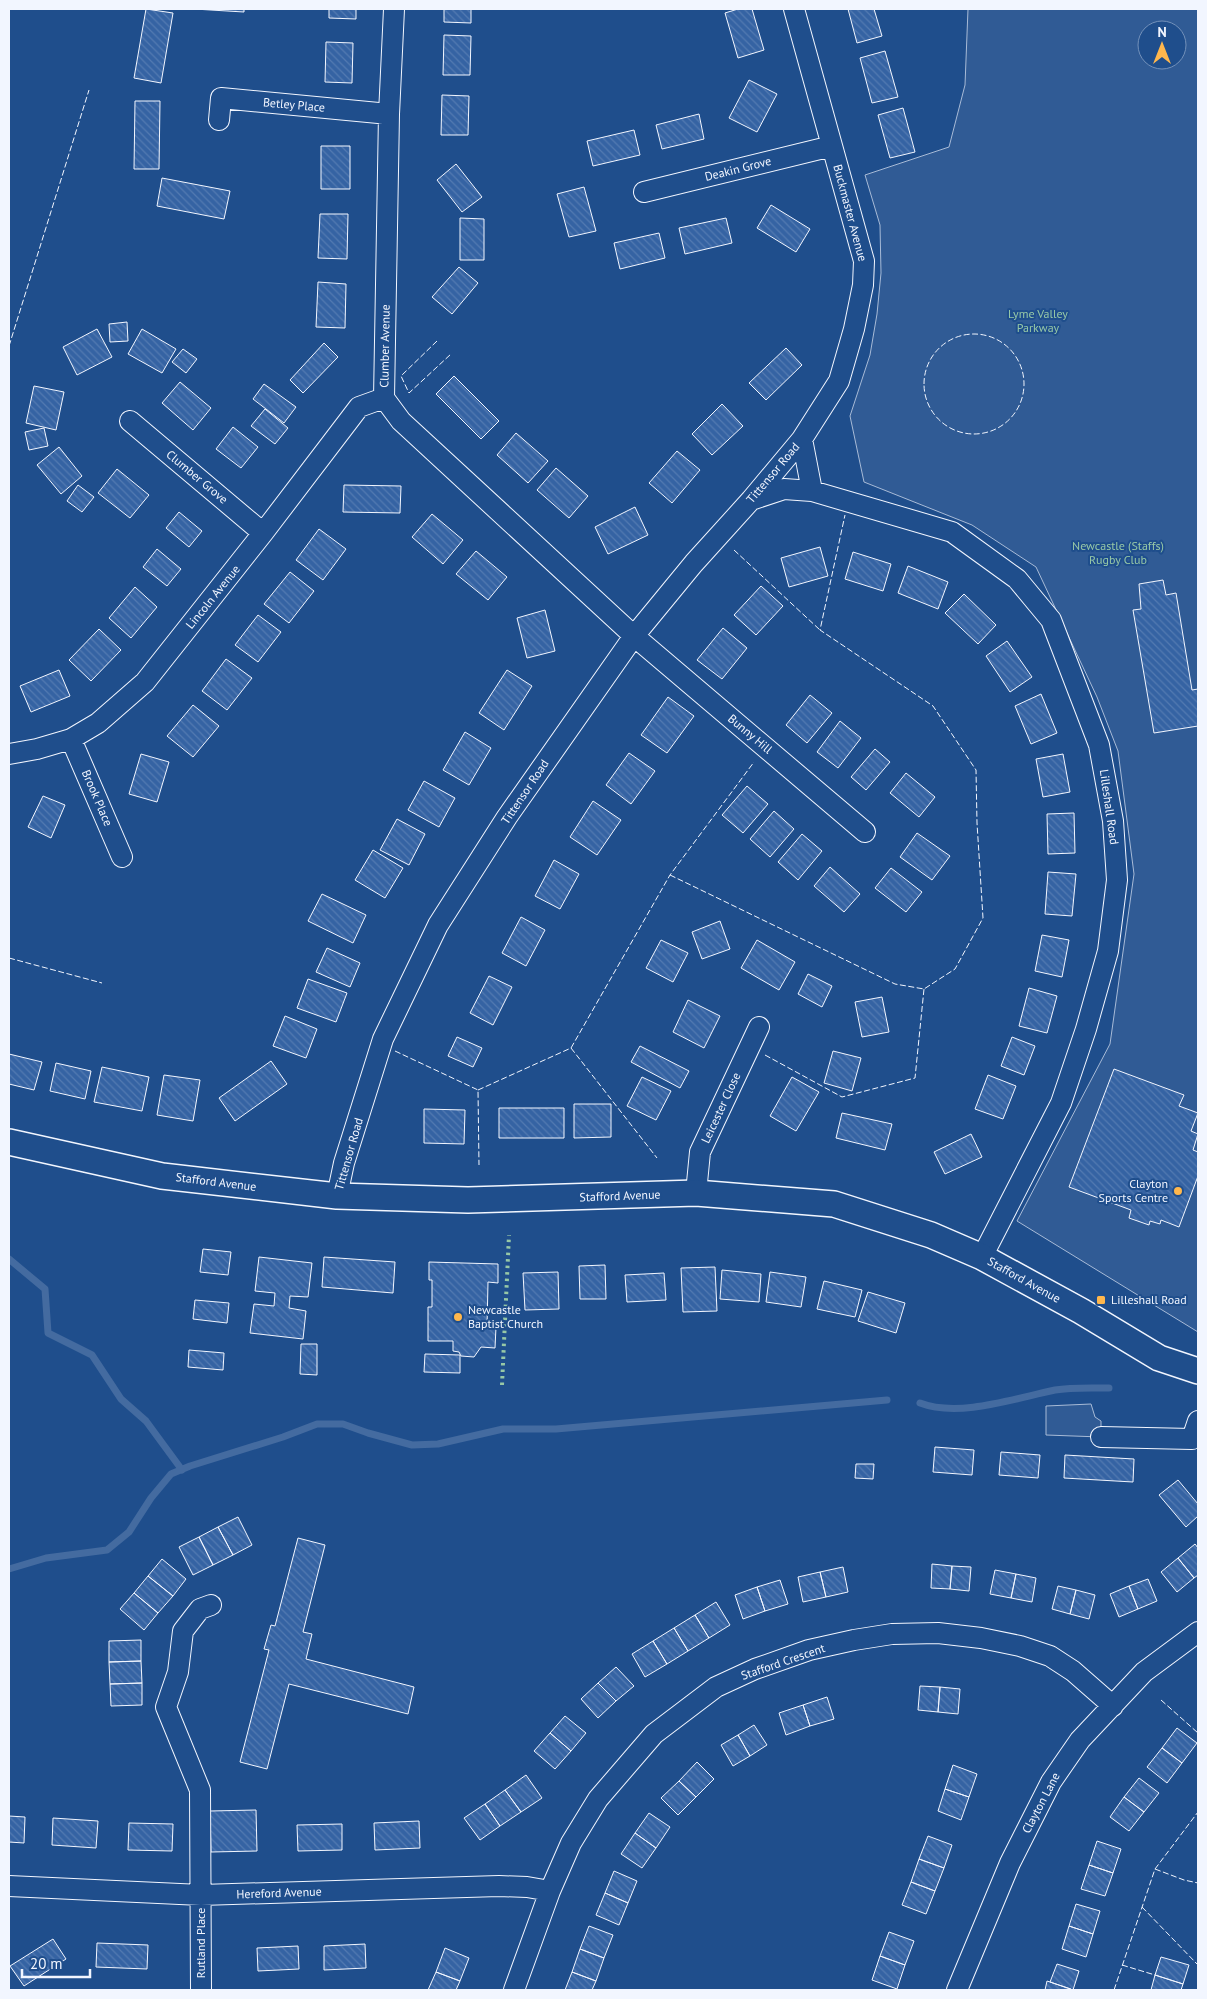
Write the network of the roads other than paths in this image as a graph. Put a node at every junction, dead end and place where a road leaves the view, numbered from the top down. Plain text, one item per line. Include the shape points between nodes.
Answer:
1 (394, 9) edge
2 (794, 9) edge
3 (389, 114) junction
4 (219, 120) dead end
5 (832, 146) junction
6 (644, 192) dead end
7 (384, 398) junction
8 (130, 421) dead end
9 (802, 439) junction
10 (812, 491) junction
11 (751, 500) junction
12 (264, 533) junction
13 (634, 636) junction
14 (71, 739) junction
15 (9, 754) edge
16 (865, 832) dead end
17 (122, 857) dead end
18 (759, 1027) dead end
19 (9, 1142) edge
20 (696, 1193) junction
21 (337, 1196) junction
22 (982, 1257) junction
23 (1198, 1370) edge
24 (1196, 1436) edge
25 (1101, 1437) dead end
26 (211, 1605) dead end
27 (1198, 1632) edge
28 (1113, 1706) junction
29 (9, 1886) edge
30 (550, 1891) junction
31 (201, 1895) junction
32 (201, 1990) edge
33 (514, 1990) edge
34 (957, 1990) edge

1 - 3 street, Clumber Avenue
2 - 5 street, Buckmaster Avenue
3 - 4 street, Betley Place via 220,98
3 - 7 street, Clumber Avenue
5 - 6 street, Deakin Grove
5 - 9 street, Buckmaster Avenue via 864,261 863,285 839,381
7 - 12 street, Lincoln Avenue via 358,407
7 - 13 street, Clumber Avenue via 401,422
8 - 12 street, Clumber Grove
9 - 10 street
9 - 11 street, Tittensor Road
10 - 11 street, Lilleshall Road via 784,488
10 - 22 street, Lilleshall Road via 952,532 1018,579 1051,620 1100,745 1113,821 1117,880 1108,950 1061,1103
11 - 13 street, Tittensor Road
12 - 14 street, Lincoln Avenue via 145,682 98,723
13 - 16 street, Bunny Hill
13 - 21 street, Tittensor Road via 507,817 438,925 383,1039 344,1163
14 - 15 street, Lincoln Avenue
14 - 17 street, Brook Place
18 - 20 street, Leicester Close via 700,1152
19 - 21 street, Stafford Avenue via 162,1176
20 - 21 street, Stafford Avenue via 468,1200
20 - 22 street, Stafford Avenue via 834,1204 931,1235
22 - 23 street, Stafford Avenue via 1159,1358
24 - 25 street
26 - 31 street, Rutland Place via 200,1610 183,1632 178,1672 166,1707 200,1790
27 - 28 street, Clayton Lane via 1144,1672
28 - 30 street, Stafford Crescent via 1074,1671 1050,1656 981,1638 938,1633 892,1634 809,1650 755,1669 716,1688 654,1734 598,1799 570,1843
28 - 34 street, Clayton Lane via 1080,1740 1051,1782 1010,1863
29 - 31 street, Hereford Avenue
30 - 31 street, Hereford Avenue via 499,1886
30 - 33 street, Stafford Crescent
31 - 32 street, Rutland Place

